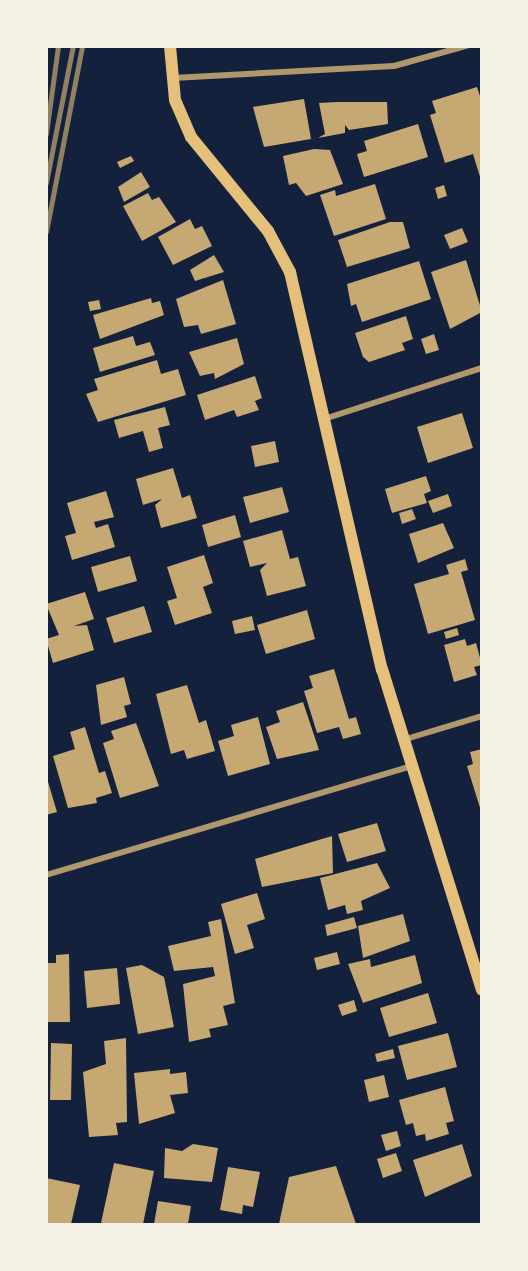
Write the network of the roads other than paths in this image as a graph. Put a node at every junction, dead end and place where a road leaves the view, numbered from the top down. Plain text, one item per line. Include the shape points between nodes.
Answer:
1 (170, 46) edge
2 (466, 46) edge
3 (172, 78) junction
4 (482, 368) edge
5 (323, 419) junction
6 (482, 716) edge
7 (406, 739) junction
8 (415, 765) junction
9 (46, 875) edge
10 (482, 990) edge

1 - 3 main road
2 - 3 street via 394,66
3 - 5 main road via 182,118 202,156 268,231 290,272
4 - 5 street
5 - 7 main road via 382,669
6 - 7 street
7 - 8 main road
8 - 9 street
8 - 10 main road

